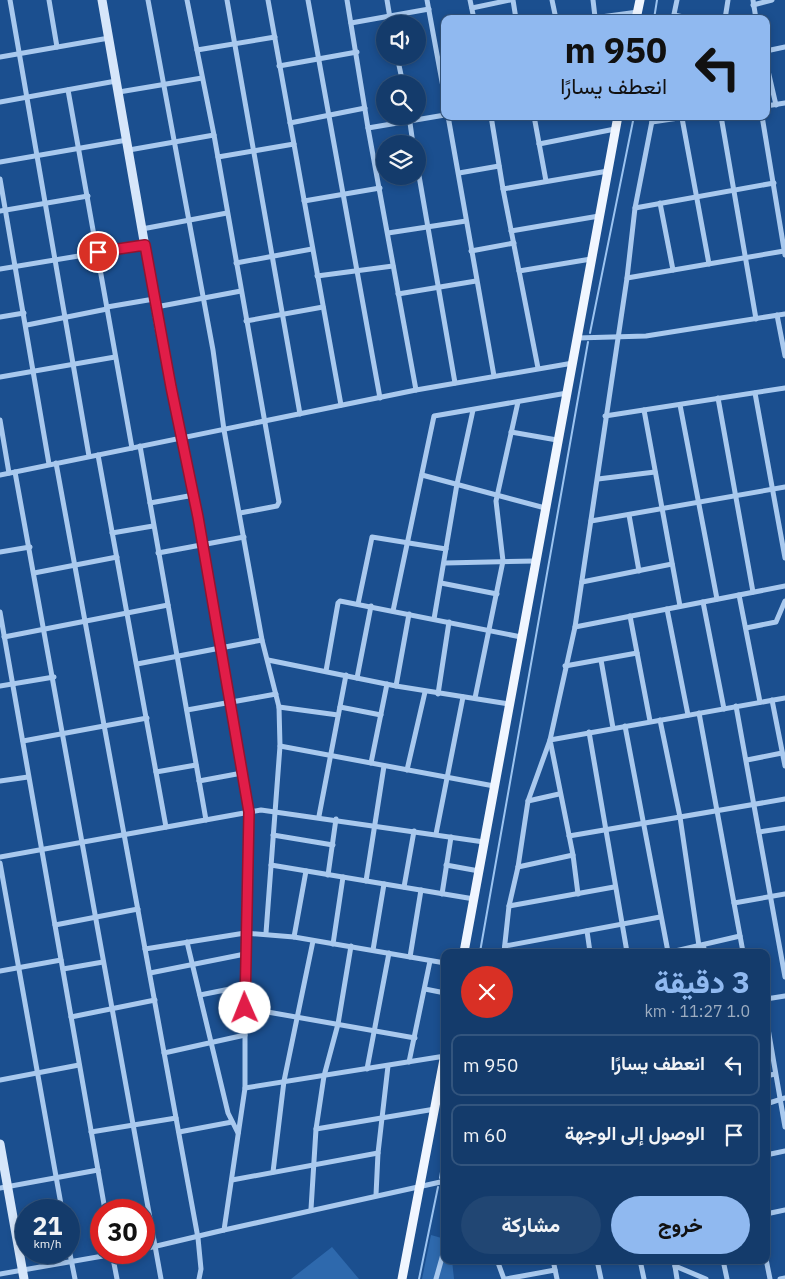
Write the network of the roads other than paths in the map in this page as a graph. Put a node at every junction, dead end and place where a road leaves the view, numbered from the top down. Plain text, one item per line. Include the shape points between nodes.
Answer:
1 (10, 0) edge
2 (49, 0) edge
3 (102, 0) edge
4 (148, 0) edge
5 (187, 0) edge
6 (228, 0) edge
7 (268, 0) edge
8 (308, 0) edge
9 (347, 0) edge
10 (387, 0) edge
11 (428, 0) edge
12 (470, 0) edge
13 (511, 0) edge
14 (552, 0) edge
15 (592, 0) edge
16 (640, 0) edge
17 (677, 0) edge
18 (728, 0) edge
19 (772, 0) edge
20 (753, 2) edge
21 (472, 8) junction
22 (429, 9) junction
23 (390, 15) edge
24 (396, 15) edge
25 (473, 15) edge
26 (515, 15) edge
27 (555, 15) edge
28 (595, 15) edge
29 (637, 15) edge
30 (673, 15) edge
31 (726, 15) edge
32 (755, 15) edge
33 (376, 19) edge
34 (351, 23) junction
35 (275, 37) junction
36 (109, 38) junction
37 (234, 44) junction
38 (57, 47) junction
39 (785, 47) edge
40 (197, 50) junction
41 (770, 50) edge
42 (357, 52) junction
43 (19, 54) junction
44 (0, 58) edge
45 (319, 58) junction
46 (279, 66) junction
47 (441, 76) edge
48 (202, 78) junction
49 (770, 79) edge
50 (117, 81) junction
51 (164, 86) junction
52 (68, 90) junction
53 (119, 92) junction
54 (26, 97) junction
55 (0, 102) edge
56 (785, 103) edge
57 (776, 105) junction
58 (770, 106) edge
59 (365, 108) junction
60 (329, 116) junction
61 (441, 116) edge
62 (426, 118) edge
63 (448, 120) edge
64 (492, 120) edge
65 (535, 120) edge
66 (617, 120) edge
67 (652, 120) edge
68 (682, 120) edge
69 (722, 120) edge
70 (763, 120) edge
71 (290, 123) junction
72 (382, 125) edge
73 (368, 128) junction
74 (616, 130) junction
75 (214, 135) junction
76 (127, 140) junction
77 (174, 143) junction
78 (294, 144) junction
79 (539, 144) junction
80 (79, 149) junction
81 (129, 150) junction
82 (254, 152) junction
83 (37, 156) junction
84 (218, 157) junction
85 (0, 162) edge
86 (499, 166) junction
87 (608, 172) junction
88 (459, 173) junction
89 (0, 179) edge
90 (546, 182) junction
91 (774, 183) junction
92 (420, 185) edge
93 (380, 188) junction
94 (503, 189) junction
95 (734, 190) junction
96 (343, 194) junction
97 (88, 196) junction
98 (695, 197) junction
99 (304, 201) junction
100 (46, 203) junction
101 (660, 203) junction
102 (635, 208) junction
103 (3, 211) edge
104 (785, 212) edge
105 (227, 213) junction
106 (778, 213) junction
107 (599, 216) junction
108 (188, 220) junction
109 (466, 221) junction
110 (427, 228) junction
111 (142, 229) junction
112 (512, 231) junction
113 (388, 233) junction
114 (514, 243) junction
115 (145, 245) junction
116 (312, 249) junction
117 (472, 250) junction
118 (98, 252) junction
119 (785, 253) edge
120 (272, 257) junction
121 (746, 258) junction
122 (591, 259) junction
123 (54, 260) junction
124 (236, 263) junction
125 (709, 264) junction
126 (15, 266) junction
127 (393, 266) junction
128 (0, 269) edge
129 (673, 270) junction
130 (356, 271) junction
131 (519, 271) junction
132 (317, 276) junction
133 (627, 278) junction
134 (476, 281) junction
135 (438, 287) junction
136 (240, 291) junction
137 (398, 294) junction
138 (203, 297) junction
139 (155, 303) junction
140 (323, 307) junction
141 (107, 308) junction
142 (24, 313) junction
143 (282, 314) junction
144 (785, 314) edge
145 (778, 316) junction
146 (0, 317) edge
147 (65, 319) junction
148 (756, 319) junction
149 (246, 321) junction
150 (27, 325) junction
151 (577, 338) junction
152 (618, 338) junction
153 (785, 356) edge
154 (115, 357) junction
155 (573, 363) junction
156 (73, 364) junction
157 (538, 368) junction
158 (33, 371) junction
159 (494, 376) junction
160 (0, 377) edge
161 (455, 384) junction
162 (785, 388) edge
163 (416, 390) junction
164 (568, 392) junction
165 (755, 392) junction
166 (380, 398) junction
167 (718, 398) junction
168 (518, 402) junction
169 (680, 404) junction
170 (341, 405) junction
171 (473, 410) junction
172 (644, 410) junction
173 (300, 414) junction
174 (605, 416) junction
175 (0, 420) edge
176 (265, 422) junction
177 (224, 430) junction
178 (511, 432) junction
179 (182, 439) junction
180 (557, 440) junction
181 (140, 446) junction
182 (132, 448) junction
183 (98, 455) junction
184 (89, 456) junction
185 (56, 463) junction
186 (49, 464) junction
187 (16, 472) junction
188 (655, 472) junction
189 (9, 473) junction
190 (0, 475) edge
191 (422, 475) junction
192 (598, 479) junction
193 (457, 484) junction
194 (785, 487) edge
195 (773, 489) junction
196 (194, 495) junction
197 (736, 495) junction
198 (497, 496) junction
199 (150, 503) junction
200 (699, 503) junction
201 (545, 508) junction
202 (662, 510) junction
203 (240, 513) junction
204 (629, 516) junction
205 (591, 521) junction
206 (153, 526) junction
207 (112, 533) junction
208 (244, 537) junction
209 (408, 541) junction
210 (203, 545) junction
211 (30, 547) junction
212 (446, 549) junction
213 (0, 552) edge
214 (158, 553) junction
215 (117, 557) junction
216 (785, 558) edge
217 (503, 561) junction
218 (536, 561) junction
219 (445, 563) junction
220 (672, 564) junction
221 (75, 565) junction
222 (639, 571) junction
223 (34, 573) junction
224 (582, 582) junction
225 (441, 583) junction
226 (785, 586) edge
227 (753, 592) junction
228 (497, 594) junction
229 (739, 595) junction
230 (717, 599) junction
231 (785, 600) edge
232 (703, 602) junction
233 (358, 604) junction
234 (168, 606) junction
235 (371, 606) junction
236 (680, 606) junction
237 (667, 609) junction
238 (393, 610) junction
239 (0, 612) edge
240 (126, 612) junction
241 (409, 614) junction
242 (630, 616) junction
243 (434, 619) junction
244 (85, 620) junction
245 (449, 622) junction
246 (575, 627) junction
247 (746, 628) junction
248 (45, 629) junction
249 (489, 630) junction
250 (4, 637) junction
251 (521, 637) junction
252 (262, 640) junction
253 (221, 648) junction
254 (637, 653) junction
255 (177, 656) junction
256 (268, 660) junction
257 (601, 660) junction
258 (137, 664) junction
259 (565, 666) junction
260 (326, 671) junction
261 (346, 675) junction
262 (54, 677) junction
263 (357, 678) junction
264 (13, 684) junction
265 (387, 684) junction
266 (0, 686) edge
267 (396, 686) junction
268 (425, 692) junction
269 (276, 694) junction
270 (438, 694) junction
271 (463, 697) junction
272 (475, 698) junction
273 (785, 698) edge
274 (772, 700) junction
275 (230, 702) junction
276 (760, 702) junction
277 (509, 704) junction
278 (736, 706) junction
279 (279, 707) junction
280 (340, 707) junction
281 (724, 709) junction
282 (187, 710) junction
283 (699, 713) junction
284 (338, 715) junction
285 (381, 715) junction
286 (688, 715) junction
287 (147, 718) junction
288 (660, 720) junction
289 (650, 721) junction
290 (105, 726) junction
291 (624, 726) junction
292 (613, 728) junction
293 (589, 732) junction
294 (63, 733) junction
295 (550, 740) junction
296 (23, 741) junction
297 (280, 746) junction
298 (782, 753) junction
299 (330, 755) junction
300 (747, 760) junction
301 (371, 763) junction
302 (196, 765) junction
303 (384, 766) junction
304 (785, 766) edge
305 (407, 770) junction
306 (156, 772) junction
307 (242, 774) junction
308 (28, 777) junction
309 (446, 777) junction
310 (0, 781) edge
311 (199, 781) junction
312 (494, 786) junction
313 (559, 794) junction
314 (785, 798) edge
315 (528, 801) junction
316 (754, 804) junction
317 (275, 810) junction
318 (717, 811) junction
319 (249, 812) junction
320 (319, 816) junction
321 (680, 817) junction
322 (336, 819) junction
323 (206, 820) junction
324 (643, 823) junction
325 (375, 825) junction
326 (166, 827) junction
327 (785, 828) edge
328 (605, 829) junction
329 (414, 831) junction
330 (759, 832) junction
331 (124, 834) junction
332 (436, 834) junction
333 (273, 835) junction
334 (569, 836) junction
335 (450, 837) junction
336 (82, 842) junction
337 (484, 842) junction
338 (333, 846) junction
339 (42, 850) junction
340 (573, 855) junction
341 (0, 857) edge
342 (0, 863) edge
343 (271, 865) junction
344 (446, 865) junction
345 (518, 867) junction
346 (306, 871) junction
347 (479, 871) junction
348 (328, 875) junction
349 (343, 877) junction
350 (366, 881) junction
351 (384, 884) junction
352 (404, 887) junction
353 (614, 887) junction
354 (421, 890) junction
355 (442, 894) junction
356 (578, 894) junction
357 (785, 894) edge
358 (770, 896) junction
359 (474, 899) junction
360 (734, 903) junction
361 (509, 906) junction
362 (138, 909) junction
363 (96, 917) junction
364 (660, 917) junction
365 (622, 924) junction
366 (55, 925) junction
367 (587, 931) junction
368 (245, 933) junction
369 (266, 933) junction
370 (740, 936) junction
371 (294, 937) junction
372 (313, 941) junction
373 (187, 942) junction
374 (332, 944) junction
375 (701, 945) junction
376 (351, 946) junction
377 (505, 946) junction
378 (145, 949) junction
379 (465, 949) edge
380 (504, 949) edge
381 (590, 949) edge
382 (626, 949) edge
383 (669, 949) edge
384 (683, 949) edge
385 (703, 949) edge
386 (742, 949) edge
387 (373, 950) junction
388 (388, 953) junction
389 (245, 954) junction
390 (410, 957) junction
391 (61, 960) junction
392 (430, 960) junction
393 (104, 962) junction
394 (441, 962) edge
395 (192, 964) junction
396 (19, 967) junction
397 (63, 969) junction
398 (0, 971) edge
399 (150, 973) junction
400 (785, 977) edge
401 (245, 986) junction
402 (425, 989) junction
403 (441, 992) edge
404 (200, 995) junction
405 (785, 996) edge
406 (770, 998) edge
407 (155, 1000) junction
408 (245, 1008) junction
409 (112, 1009) junction
410 (298, 1016) junction
411 (71, 1017) junction
412 (338, 1024) junction
413 (374, 1031) junction
414 (245, 1035) junction
415 (415, 1038) junction
416 (770, 1040) edge
417 (211, 1042) junction
418 (164, 1053) junction
419 (441, 1056) edge
420 (409, 1062) junction
421 (79, 1065) junction
422 (388, 1066) junction
423 (367, 1069) junction
424 (37, 1073) junction
425 (776, 1074) junction
426 (770, 1075) edge
427 (324, 1076) junction
428 (441, 1077) edge
429 (0, 1080) edge
430 (284, 1081) junction
431 (246, 1088) junction
432 (783, 1099) edge
433 (770, 1103) edge
434 (435, 1109) junction
435 (176, 1118) junction
436 (382, 1118) junction
437 (232, 1122) junction
438 (132, 1125) junction
439 (785, 1127) edge
440 (316, 1129) junction
441 (91, 1132) junction
442 (179, 1132) junction
443 (238, 1133) junction
444 (0, 1144) edge
445 (785, 1151) edge
446 (378, 1153) junction
447 (770, 1154) edge
448 (313, 1166) junction
449 (98, 1170) junction
450 (273, 1172) junction
451 (56, 1177) junction
452 (232, 1180) junction
453 (441, 1182) edge
454 (4, 1187) edge
455 (420, 1187) junction
456 (376, 1195) junction
457 (60, 1199) edge
458 (103, 1199) edge
459 (145, 1199) edge
460 (311, 1210) junction
461 (785, 1210) edge
462 (770, 1213) edge
463 (224, 1230) junction
464 (198, 1238) junction
465 (155, 1248) edge
466 (155, 1252) edge
467 (441, 1261) edge
468 (64, 1264) edge
469 (71, 1264) edge
470 (115, 1264) edge
471 (499, 1264) edge
472 (554, 1264) edge
473 (599, 1264) edge
474 (641, 1264) edge
475 (674, 1264) edge
476 (676, 1264) edge
477 (724, 1264) edge
478 (767, 1264) edge
479 (555, 1270) junction
480 (0, 1274) edge
481 (23, 1275) edge
482 (785, 1278) edge
483 (75, 1279) edge
484 (117, 1279) edge
485 (161, 1279) edge
486 (199, 1279) edge
487 (402, 1279) edge
488 (436, 1279) edge
489 (505, 1279) edge
490 (556, 1279) edge
491 (601, 1279) edge
492 (644, 1279) edge
493 (677, 1279) edge
494 (706, 1279) edge
495 (727, 1279) edge
496 (770, 1279) edge
497 (780, 1279) edge

1 - 43 street
2 - 38 street
3 - 36 street
4 - 51 street
5 - 40 street
6 - 37 street
7 - 35 street
8 - 45 street
9 - 34 street
10 - 23 street
11 - 22 street
12 - 21 street
13 - 21 street
13 - 26 street
14 - 27 street
15 - 28 street
16 - 29 main road
17 - 30 street
18 - 31 street
19 - 20 street
20 - 32 street
21 - 25 street
22 - 24 street
22 - 47 street
33 - 34 street
34 - 42 street
35 - 37 street
35 - 46 street
36 - 38 street
36 - 50 street
37 - 40 street
37 - 82 street
38 - 43 street
39 - 41 street
40 - 48 street
42 - 45 street
42 - 59 street
43 - 44 street
43 - 54 street
45 - 46 street
45 - 60 street
46 - 71 street
48 - 51 street
48 - 75 street
49 - 57 street
50 - 52 street
50 - 53 street
51 - 53 street
51 - 77 street
52 - 54 street
52 - 80 street
53 - 76 street
54 - 55 street
54 - 83 street
56 - 57 street
57 - 58 street
59 - 60 street
59 - 73 street
60 - 71 street
60 - 96 street
61 - 62 street
63 - 88 street
64 - 86 street
65 - 79 street
66 - 74 main road
67 - 102 street
68 - 98 street
69 - 95 street
70 - 91 street
71 - 78 street
72 - 73 street
73 - 93 street
74 - 79 street
74 - 87 main road
75 - 77 street
75 - 84 street
76 - 80 street
76 - 81 street
77 - 81 street
77 - 108 street
78 - 82 street
78 - 99 street
79 - 90 street
80 - 83 street
80 - 97 street
81 - 111 street
82 - 84 street
82 - 120 street
83 - 85 street
83 - 100 street
84 - 105 street
86 - 88 street
86 - 94 street
87 - 90 street
87 - 107 main road
88 - 109 street
89 - 103 street
90 - 94 street
91 - 95 street
91 - 106 street
92 - 110 street
93 - 96 street
93 - 113 street
94 - 112 street
95 - 98 street
95 - 121 street
96 - 99 street
96 - 130 street
97 - 100 street
97 - 118 street
98 - 101 street
98 - 125 street
99 - 116 street
100 - 103 street
100 - 123 street
101 - 102 street
101 - 129 street
102 - 133 street
103 - 126 street
104 - 106 street
105 - 108 street
105 - 124 street
106 - 119 street
107 - 112 street
107 - 122 main road
108 - 111 street
108 - 138 street
109 - 110 street
109 - 117 street
110 - 113 street
110 - 135 street
111 - 115 street
112 - 114 street
113 - 127 street
114 - 117 street
114 - 131 street
115 - 118 street
115 - 139 street
116 - 120 street
116 - 132 street
117 - 134 street
118 - 123 street
118 - 141 street
119 - 121 street
120 - 124 street
120 - 143 street
121 - 125 street
121 - 148 street
122 - 131 street
122 - 151 main road
123 - 126 street
123 - 147 street
124 - 136 street
125 - 129 street
126 - 128 street
126 - 142 street
127 - 130 street
127 - 137 street
129 - 133 street
130 - 132 street
130 - 166 street
131 - 157 street
132 - 140 street
133 - 152 street
134 - 135 street
134 - 159 street
135 - 137 street
135 - 161 street
136 - 138 street
136 - 149 street
137 - 163 street
138 - 139 street
138 - 177 street
139 - 141 street
139 - 179 street
140 - 143 street
140 - 170 street
141 - 147 street
141 - 154 street
142 - 146 street
142 - 150 street
143 - 149 street
143 - 173 street
144 - 145 street
145 - 148 street
145 - 153 street
147 - 150 street
147 - 156 street
148 - 152 street
149 - 176 street
150 - 158 street
151 - 152 street
151 - 155 main road
152 - 174 street
154 - 156 street
154 - 182 street
155 - 157 street
155 - 164 main road
156 - 158 street
156 - 184 street
157 - 159 street
158 - 160 street
158 - 186 street
159 - 161 street
161 - 163 street
162 - 165 street
163 - 166 street
164 - 168 street
164 - 180 main road
165 - 167 street
165 - 195 street
166 - 170 street
167 - 169 street
167 - 197 street
168 - 171 street
168 - 178 street
169 - 172 street
169 - 200 street
170 - 173 street
171 - 191 street via 434,416
171 - 193 street
172 - 174 street
172 - 188 street
173 - 176 street
174 - 192 street
175 - 189 street
176 - 177 street
176 - 203 street via 279,504
177 - 179 street
177 - 203 street
178 - 180 street
178 - 198 street
179 - 181 street
179 - 196 street
180 - 201 main road
181 - 182 street
181 - 199 street
182 - 183 street
183 - 184 street
183 - 207 street
184 - 185 street
185 - 186 street
185 - 221 street
186 - 187 street
187 - 189 street
187 - 211 street
188 - 192 street
188 - 202 street
189 - 190 street
191 - 193 street
191 - 209 street
192 - 205 street
193 - 198 street
193 - 212 street
194 - 195 street
195 - 197 street
195 - 216 street
196 - 199 street
196 - 210 street
197 - 200 street
197 - 227 street
198 - 201 street
198 - 217 street
199 - 206 street
200 - 202 street
200 - 230 street
201 - 218 main road
202 - 204 street
202 - 220 street
203 - 208 street
204 - 205 street
204 - 222 street
205 - 224 street
206 - 207 street
206 - 214 street
207 - 215 street
208 - 210 street
208 - 252 street
209 - 212 street
209 - 233 street via 375,536 371,539
209 - 238 street
210 - 214 street
210 - 253 street
211 - 213 street
211 - 223 street
212 - 219 street
214 - 234 street
215 - 221 street
215 - 240 street
217 - 218 street
217 - 219 street
217 - 228 street
218 - 251 main road
219 - 225 street
220 - 222 street
220 - 236 street
221 - 223 street
221 - 244 street
222 - 224 street
223 - 248 street
224 - 246 street
225 - 228 street
225 - 243 street
226 - 227 street
227 - 229 street
228 - 249 street
229 - 230 street
229 - 247 street
230 - 232 street
231 - 247 street via 776,622
232 - 236 street
232 - 281 street
233 - 235 street
233 - 260 street via 338,602
234 - 240 street
234 - 255 street
235 - 238 street
235 - 263 street
236 - 237 street
237 - 242 street
237 - 286 street
238 - 241 street
239 - 250 street
240 - 244 street
240 - 258 street
241 - 243 street
241 - 267 street
242 - 246 street
242 - 254 street
243 - 245 street
244 - 248 street
244 - 290 street
245 - 249 street
245 - 270 street
246 - 259 street
247 - 276 street
248 - 250 street
248 - 262 street
249 - 251 street
249 - 272 street
250 - 264 street
251 - 277 main road
252 - 253 street
252 - 256 street
253 - 255 street
253 - 275 street
254 - 257 street
254 - 289 street
255 - 258 street
255 - 282 street
256 - 260 street
256 - 269 street
257 - 259 street
257 - 292 street
258 - 287 street
259 - 295 street
260 - 261 street
261 - 263 street
261 - 280 street
262 - 264 street
262 - 294 street
263 - 265 street
264 - 266 street
264 - 296 street
265 - 267 street
265 - 285 street
267 - 268 street
268 - 270 street
268 - 305 street
269 - 275 street
269 - 279 street
270 - 271 street
271 - 272 street
271 - 309 street
272 - 277 street
273 - 274 street
274 - 276 street
274 - 298 street
275 - 282 street
275 - 307 street
276 - 278 street
277 - 312 main road
278 - 281 street
278 - 300 street
279 - 284 street
279 - 297 street
280 - 284 street
280 - 285 street
281 - 283 street
282 - 302 street
283 - 286 street
283 - 318 street
284 - 299 street
285 - 301 street
286 - 288 street
287 - 290 street
287 - 306 street
288 - 289 street
288 - 321 street
289 - 291 street
290 - 294 street
290 - 331 street
291 - 292 street
291 - 324 street
292 - 293 street
293 - 295 street
293 - 328 street
294 - 296 street
294 - 336 street
295 - 313 street
295 - 315 street
296 - 308 street
297 - 299 street
297 - 317 street
298 - 300 street
298 - 304 street
299 - 301 street
299 - 320 street
300 - 316 street
301 - 303 street
302 - 306 street
302 - 311 street
303 - 305 street
303 - 325 street
305 - 309 street
306 - 326 street
307 - 311 street
307 - 319 street
308 - 310 street
308 - 339 street
309 - 312 street
309 - 332 street
311 - 323 street
312 - 337 main road
313 - 315 street
313 - 334 street
314 - 316 street
315 - 345 street
316 - 318 street
316 - 330 street
317 - 319 street
317 - 320 street
317 - 333 street
318 - 321 street
318 - 360 street
319 - 323 street
319 - 368 street
320 - 322 street
321 - 324 street
321 - 375 street
322 - 325 street
322 - 338 street
323 - 326 street
324 - 328 street
324 - 364 street
325 - 329 street
325 - 350 street
326 - 331 street
327 - 330 street
328 - 334 street
328 - 353 street
329 - 332 street
329 - 352 street
330 - 358 street
331 - 336 street
331 - 362 street
332 - 335 street
333 - 338 street
333 - 343 street
334 - 340 street
335 - 337 street
335 - 344 street
336 - 339 street
336 - 363 street
337 - 347 main road
338 - 348 street
339 - 341 street
339 - 366 street
340 - 345 street
340 - 356 street
342 - 396 street
343 - 346 street
343 - 369 street
344 - 347 street
344 - 355 street
345 - 361 street
346 - 348 street
346 - 371 street
347 - 359 main road
348 - 349 street
349 - 350 street
349 - 374 street
350 - 351 street
351 - 352 street
351 - 387 street
352 - 354 street
353 - 356 street
353 - 365 street
354 - 355 street
354 - 390 street
355 - 359 street
356 - 361 street
357 - 358 street
358 - 360 street
358 - 400 street
359 - 379 main road
360 - 370 street
361 - 377 street
362 - 363 street
362 - 378 street
363 - 366 street
363 - 393 street
364 - 365 street
364 - 383 street
365 - 367 street
365 - 382 street
366 - 391 street
367 - 377 street
367 - 381 street
368 - 369 street
368 - 373 street
368 - 389 street
369 - 371 street
370 - 375 street
370 - 386 street
371 - 372 street
372 - 374 street
372 - 410 street
373 - 378 street
373 - 395 street
374 - 376 street
375 - 384 street
375 - 385 street
376 - 387 street
376 - 412 street
377 - 380 street
378 - 399 street
387 - 388 street
388 - 390 street
388 - 413 street
389 - 395 street
389 - 401 street
390 - 392 street
391 - 396 street
391 - 397 street
392 - 394 street
392 - 402 street
393 - 397 street
393 - 409 street
395 - 399 street
395 - 404 street
396 - 398 street
396 - 424 street
397 - 411 street
399 - 407 street
401 - 404 street
401 - 408 street
402 - 403 street
402 - 415 street
404 - 417 street
405 - 406 street
407 - 409 street
407 - 418 street
408 - 410 street
408 - 414 street
409 - 411 street
409 - 438 street
410 - 412 street
410 - 430 street
411 - 421 street
412 - 413 street
412 - 427 street
413 - 415 street
413 - 423 street
414 - 417 street
414 - 431 street
415 - 420 street
416 - 425 street
417 - 418 street
417 - 437 street
418 - 435 street
419 - 420 street
420 - 422 street
421 - 424 street
421 - 441 street
422 - 423 street
422 - 436 street
423 - 427 street
424 - 429 street
424 - 451 street
425 - 426 street
425 - 432 street
427 - 430 street
427 - 440 street
428 - 434 main road
430 - 431 street
430 - 450 street
431 - 443 street
432 - 433 street
432 - 439 street
434 - 436 street
434 - 455 main road
435 - 438 street
435 - 442 street
436 - 440 street
436 - 446 street
437 - 442 street
437 - 443 street
438 - 441 street
438 - 459 street
440 - 448 street
441 - 449 street
442 - 464 street
443 - 452 street
444 - 454 street
445 - 447 street
446 - 448 street
446 - 456 street
448 - 450 street
448 - 460 street
449 - 451 street
449 - 458 street
450 - 452 street
451 - 454 street
451 - 457 street
452 - 463 street
453 - 455 street
454 - 481 street
455 - 456 street
455 - 487 main road
456 - 460 street
460 - 463 street
461 - 462 street
463 - 464 street
464 - 465 street
464 - 486 street
466 - 485 street
467 - 488 street
468 - 481 street
469 - 483 street
470 - 484 street
471 - 489 street
472 - 479 street
473 - 491 street
474 - 492 street
475 - 493 street
476 - 494 street
477 - 495 street
478 - 496 street
479 - 489 street
479 - 490 street
480 - 481 street
482 - 497 street

